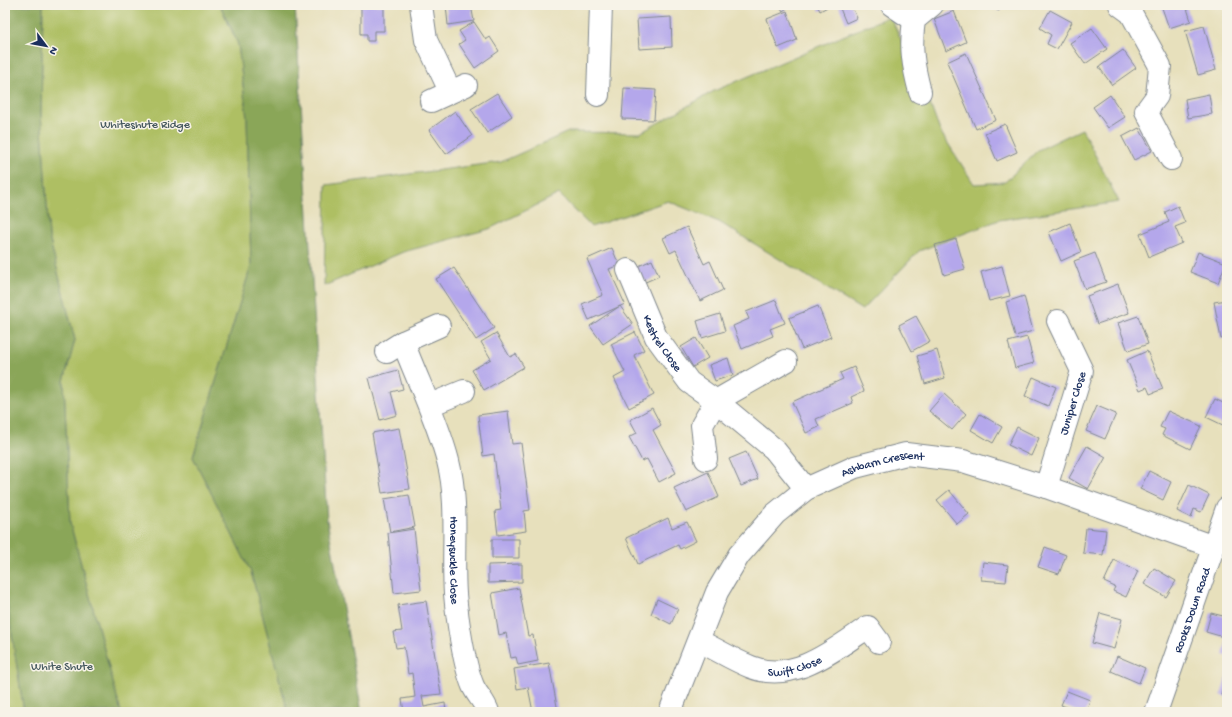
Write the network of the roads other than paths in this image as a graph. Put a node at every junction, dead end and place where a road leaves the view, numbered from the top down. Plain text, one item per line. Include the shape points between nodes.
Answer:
1 (421, 5) edge
2 (601, 5) edge
3 (892, 5) edge
4 (932, 5) edge
5 (1120, 5) edge
6 (914, 20) junction
7 (920, 92) dead end
8 (598, 95) dead end
9 (431, 101) dead end
10 (1171, 159) dead end
11 (628, 270) dead end
12 (1058, 321) dead end
13 (439, 326) dead end
14 (786, 361) dead end
15 (464, 391) dead end
16 (716, 402) junction
17 (430, 405) junction
18 (706, 459) dead end
19 (1046, 487) junction
20 (806, 489) junction
21 (1227, 508) edge
22 (1214, 547) junction
23 (699, 641) junction
24 (879, 642) dead end
25 (488, 712) edge
26 (670, 712) edge
27 (1156, 712) edge

1 - 9 street via 426,40 458,88
2 - 8 street
3 - 6 street
4 - 6 street
5 - 10 street via 1131,13 1160,66 1157,96 1146,111
6 - 7 street via 911,43
11 - 16 street, Kestrel Close via 656,337 689,382
12 - 19 street, Juniper Close via 1082,371
13 - 17 street, Honeysuckle Close via 395,347
14 - 16 street
15 - 17 street
16 - 18 street via 702,425
16 - 20 street, Kestrel Close via 774,449
17 - 25 street, Honeysuckle Close via 448,461 453,490 455,594 465,661 473,686
19 - 20 street, Ashbarn Crescent via 963,461 906,454 855,467
19 - 22 street, Ashbarn Crescent
20 - 23 street, Ashbarn Crescent via 775,514 739,555 717,592
21 - 22 street, Rooks Down Road
22 - 27 street, Rooks Down Road
23 - 24 street, Swift Close via 752,667 777,671 804,667 868,627
23 - 26 street, Ashbarn Crescent

